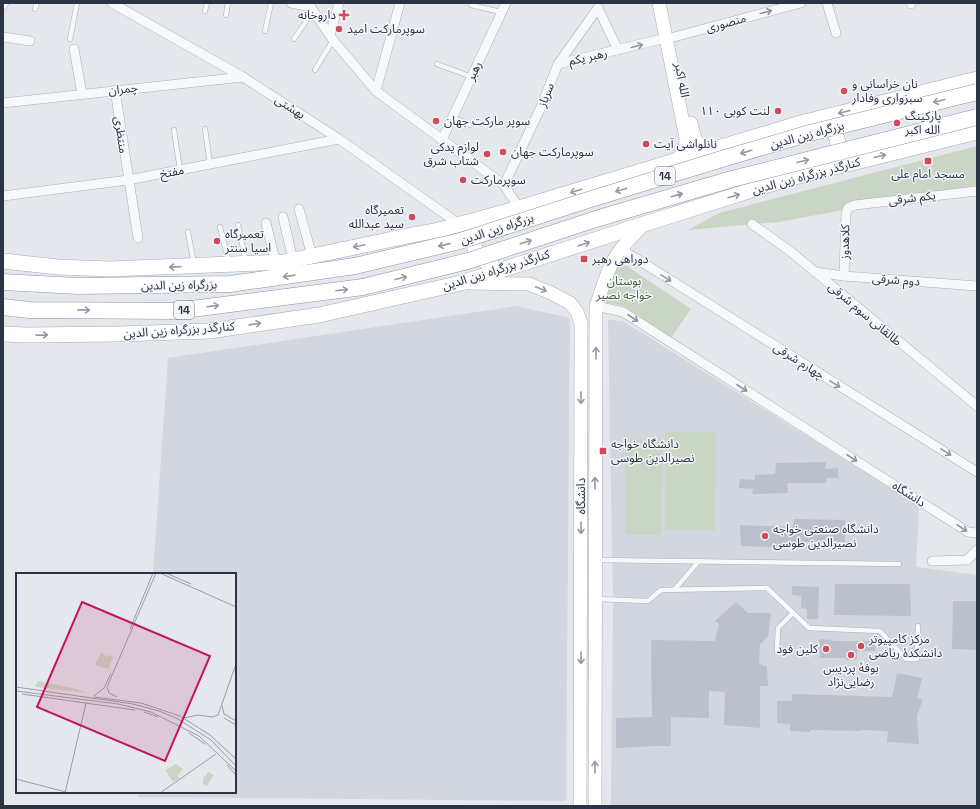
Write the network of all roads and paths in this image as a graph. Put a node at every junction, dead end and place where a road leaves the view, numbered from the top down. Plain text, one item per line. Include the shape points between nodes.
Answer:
1 (37, 3) edge
2 (77, 3) edge
3 (112, 3) edge
4 (207, 3) edge
5 (228, 3) edge
6 (271, 3) edge
7 (291, 3) edge
8 (339, 3) edge
9 (400, 3) edge
10 (506, 3) edge
11 (659, 3) edge
12 (667, 3) edge
13 (801, 3) edge
14 (828, 3) edge
15 (471, 5) dead end
16 (311, 7) edge
17 (598, 8) joint
18 (35, 9) dead end
19 (205, 11) dead end
20 (501, 12) junction
21 (226, 15) dead end
22 (265, 31) dead end
23 (836, 33) dead end
24 (3, 37) edge
25 (332, 37) junction
26 (670, 38) junction
27 (70, 39) dead end
28 (294, 39) dead end
29 (30, 41) dead end
30 (74, 49) dead end
31 (618, 50) junction
32 (437, 64) dead end
33 (558, 64) junction
34 (315, 70) dead end
35 (243, 77) junction
36 (472, 77) junction
37 (977, 79) edge
38 (115, 90) junction
39 (376, 91) junction
40 (977, 92) edge
41 (82, 94) junction
42 (3, 102) edge
43 (453, 117) junction
44 (977, 117) edge
45 (801, 123) junction
46 (470, 125) dead end
47 (204, 129) dead end
48 (174, 130) dead end
49 (977, 132) edge
50 (339, 139) junction
51 (442, 140) junction
52 (708, 151) junction
53 (676, 161) junction
54 (210, 164) junction
55 (180, 170) junction
56 (815, 172) junction
57 (128, 180) junction
58 (504, 185) junction
59 (977, 191) edge
60 (3, 196) edge
61 (519, 208) junction
62 (848, 208) joint
63 (299, 209) dead end
64 (284, 217) dead end
65 (266, 223) dead end
66 (459, 224) junction
67 (644, 224) junction
68 (752, 224) dead end
69 (238, 225) dead end
70 (220, 227) dead end
71 (188, 232) dead end
72 (138, 238) dead end
73 (621, 250) junction
74 (312, 256) junction
75 (293, 260) junction
76 (3, 261) edge
77 (276, 262) junction
78 (230, 264) junction
79 (246, 264) junction
80 (520, 264) junction
81 (195, 266) junction
82 (3, 268) edge
83 (815, 272) junction
84 (844, 276) junction
85 (3, 282) edge
86 (461, 283) junction
87 (130, 285) junction
88 (977, 286) edge
89 (596, 306) junction
90 (3, 307) edge
91 (3, 334) edge
92 (977, 406) edge
93 (581, 462) junction
94 (595, 463) junction
95 (977, 472) edge
96 (977, 533) edge
97 (977, 550) edge
98 (595, 560) junction
99 (699, 561) junction
100 (932, 561) dead end
101 (899, 564) dead end
102 (581, 581) junction
103 (595, 581) junction
104 (674, 590) junction
105 (595, 599) junction
106 (793, 613) junction
107 (918, 626) dead end
108 (777, 651) dead end
109 (580, 806) edge
110 (595, 806) edge

1 - 18 lane
2 - 27 lane
3 - 35 street, بهشتی
4 - 19 lane
5 - 21 lane
6 - 22 lane
7 - 16 street
8 - 25 street
9 - 39 street
10 - 20 street, رهبر
11 - 26 main road
12 - 26 main road, الله اکبر
26 -> 13 street, منصوری
14 - 23 street
15 - 20 lane
16 - 25 street
16 - 28 lane
17 - 31 street, رهبر یکم
17 - 33 street, سرباز
20 - 36 street, رهبر
24 - 29 street
25 - 34 lane
25 - 39 street
31 -> 26 street, رهبر یکم
26 - 52 main road, الله اکبر via 694,136
26 - 53 main road via 686,138 684,150
30 - 41 street
31 - 33 street, رهبر یکم
32 - 36 lane
33 - 58 street, سرباز
35 - 38 street, چمران
35 - 50 street, بهشتی
36 - 43 street, رهبر
37 -> 45 main road
38 - 41 street, چمران
38 - 57 street, منتظری
39 - 51 street
40 -> 87 highway, بزرگراه زین الدین / 14, bridge via 810,133 460,241 355,266 230,284
41 - 42 street, چمران
43 - 46 lane
43 - 51 street, رهبر
90 -> 44 highway, بزرگراه زین الدین / 14, bridge via 29,310 176,311 364,287 468,261 596,219 732,179
45 - 52 main road
45 - 56 main road via 826,126 837,137 836,156
47 - 54 lane
48 - 55 lane
56 -> 49 main road, کنارگذر بزرگراه زین الدین
50 - 54 street, مفتخ
50 - 66 street, بهشتی
51 - 58 street
52 - 53 main road
53 -> 61 main road
54 - 55 street, مفتخ
55 - 57 street, مفتخ
67 -> 56 main road, کنارگذر بزرگراه زین الدین
57 - 60 street, مفتخ
57 - 72 street, منتظری
58 - 61 street
59 - 62 street, یکم شرقی via 855,205
61 - 66 main road
61 - 80 main road via 478,228 474,242 478,254 485,260 493,263
62 - 84 street, کلاهدوز
63 - 74 street
64 - 75 street
65 - 77 street
66 -> 74 main road
67 - 73 main road, دانشگاه
80 -> 67 main road, کنارگذر بزرگراه زین الدین
68 - 83 street, طالقانی سوم شرقی
69 - 79 lane
70 - 78 lane
71 - 81 lane
73 - 89 main road, دانشگاه via 606,277
73 -> 95 street, چهارم شرقی
74 - 75 main road
75 - 77 main road
81 -> 76 main road via 110,269
77 - 79 main road
78 - 79 main road
78 - 81 main road
80 - 86 main road, کنارگذر بزرگراه زین الدین
82 - 87 main road via 47,276
83 - 84 street, دوم شرقی
83 - 92 street, طالقانی سوم شرقی
84 - 88 street, دوم شرقی
85 - 87 highway, بزرگراه زین الدین / 14 via 78,286
91 -> 86 main road, کنارگذر بزرگراه زین الدین via 209,331 319,315
86 -> 93 main road, دانشگاه via 529,284 570,303 581,323
94 -> 89 main road, دانشگاه
89 -> 96 street, دانشگاه via 623,312 968,532
93 - 94 main road
93 -> 102 main road, دانشگاه
98 -> 94 main road, دانشگاه
97 - 100 street via 967,560
98 - 99 lane
98 - 103 main road, دانشگاه
99 - 101 lane
99 - 104 lane
102 - 103 main road
102 -> 109 main road, دانشگاه
103 - 105 main road, دانشگاه
104 - 105 lane via 661,590 648,601
104 - 106 lane via 767,588
110 -> 105 main road, دانشگاه
106 - 107 lane via 809,628 880,631 906,659 918,659
106 - 108 lane via 778,628

